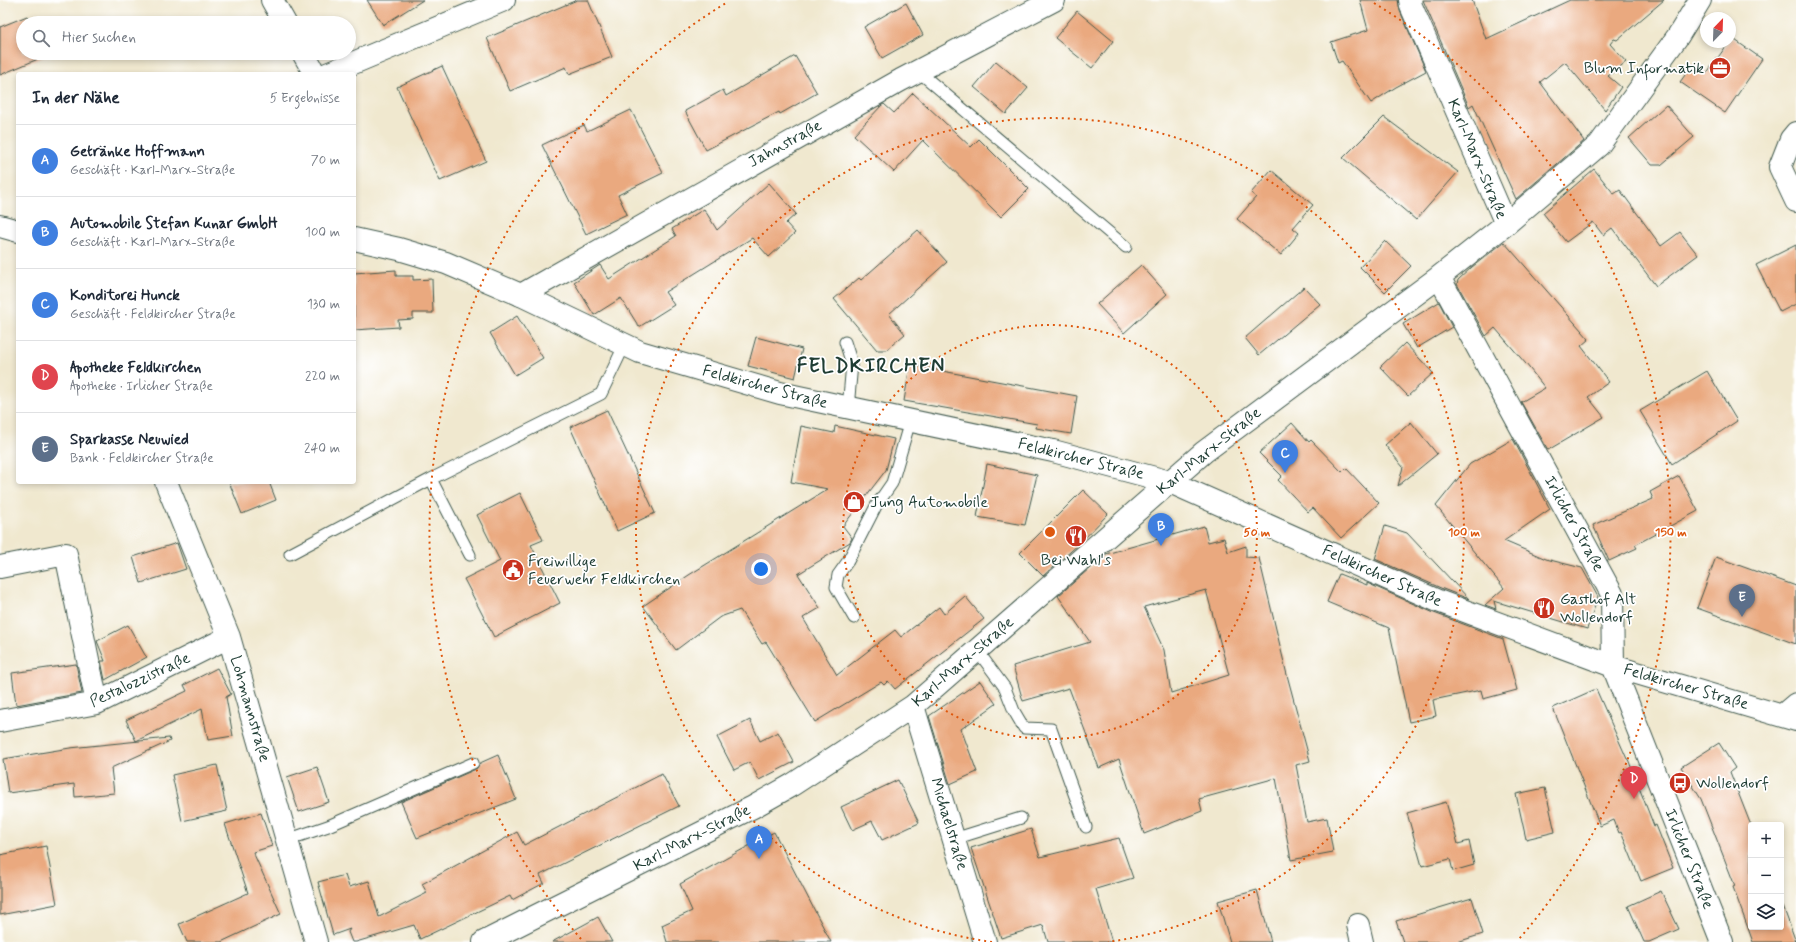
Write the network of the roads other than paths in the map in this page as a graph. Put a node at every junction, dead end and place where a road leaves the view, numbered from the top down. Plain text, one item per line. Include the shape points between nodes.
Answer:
1 (272, 0) edge
2 (504, 0) edge
3 (1054, 0) edge
4 (1410, 0) edge
5 (1700, 0) edge
6 (281, 16) edge
7 (306, 60) edge
8 (918, 71) junction
9 (314, 72) edge
10 (332, 72) edge
11 (1796, 133) edge
12 (1796, 201) edge
13 (1506, 224) junction
14 (0, 226) edge
15 (16, 230) edge
16 (356, 239) edge
17 (1126, 247) dead end
18 (1439, 277) junction
19 (521, 295) junction
20 (844, 342) dead end
21 (625, 344) junction
22 (848, 408) junction
23 (910, 421) junction
24 (431, 479) junction
25 (1170, 482) junction
26 (167, 484) edge
27 (290, 554) dead end
28 (470, 555) dead end
29 (0, 567) edge
30 (854, 618) dead end
31 (229, 637) junction
32 (977, 650) junction
33 (1613, 666) junction
34 (97, 703) junction
35 (913, 706) junction
36 (1792, 713) edge
37 (0, 721) edge
38 (473, 763) dead end
39 (1021, 818) dead end
40 (1086, 827) dead end
41 (954, 839) junction
42 (287, 840) junction
43 (316, 942) edge
44 (484, 942) edge
45 (985, 942) edge
46 (1722, 942) edge

1 - 6 street
2 - 10 street
3 - 8 street, Jahnstraße
4 - 13 street, Karl-Marx-Straße
5 - 13 street via 1678,36 1599,145
7 - 9 street
8 - 17 lane
8 - 19 street, Jahnstraße
11 - 12 street via 1780,167
13 - 18 street, Karl-Marx-Straße
14 - 15 street
16 - 19 street, Feldkircher Straße via 446,263
18 - 25 street, Karl-Marx-Straße via 1204,452
18 - 33 street, Irlicher Straße via 1612,594
19 - 21 street, Feldkircher Straße
20 - 22 lane via 852,364
21 - 22 street, Feldkircher Straße via 640,352 780,394
21 - 24 lane via 601,394
22 - 23 street, Feldkircher Straße
23 - 25 street, Feldkircher Straße via 1053,451
23 - 30 lane via 892,483 876,506 848,562 838,575 836,587
24 - 27 lane
24 - 28 lane
25 - 32 street, Karl-Marx-Straße
25 - 33 street, Feldkircher Straße via 1438,601
26 - 31 street, Lohmannstraße
29 - 34 street via 66,554
31 - 34 street, Pestalozzistraße
31 - 42 street, Lohmannstraße
32 - 35 street, Karl-Marx-Straße
32 - 40 lane via 1005,688 1024,728 1051,729
33 - 36 street, Feldkircher Straße
33 - 46 street, Irlicher Straße
34 - 37 street, Pestalozzistraße
35 - 41 street, Michaelstraße
35 - 44 street, Karl-Marx-Straße via 792,785 753,807
38 - 42 lane via 328,826
39 - 41 lane
41 - 45 street, Michaelstraße
42 - 43 street, Lohmannstraße

